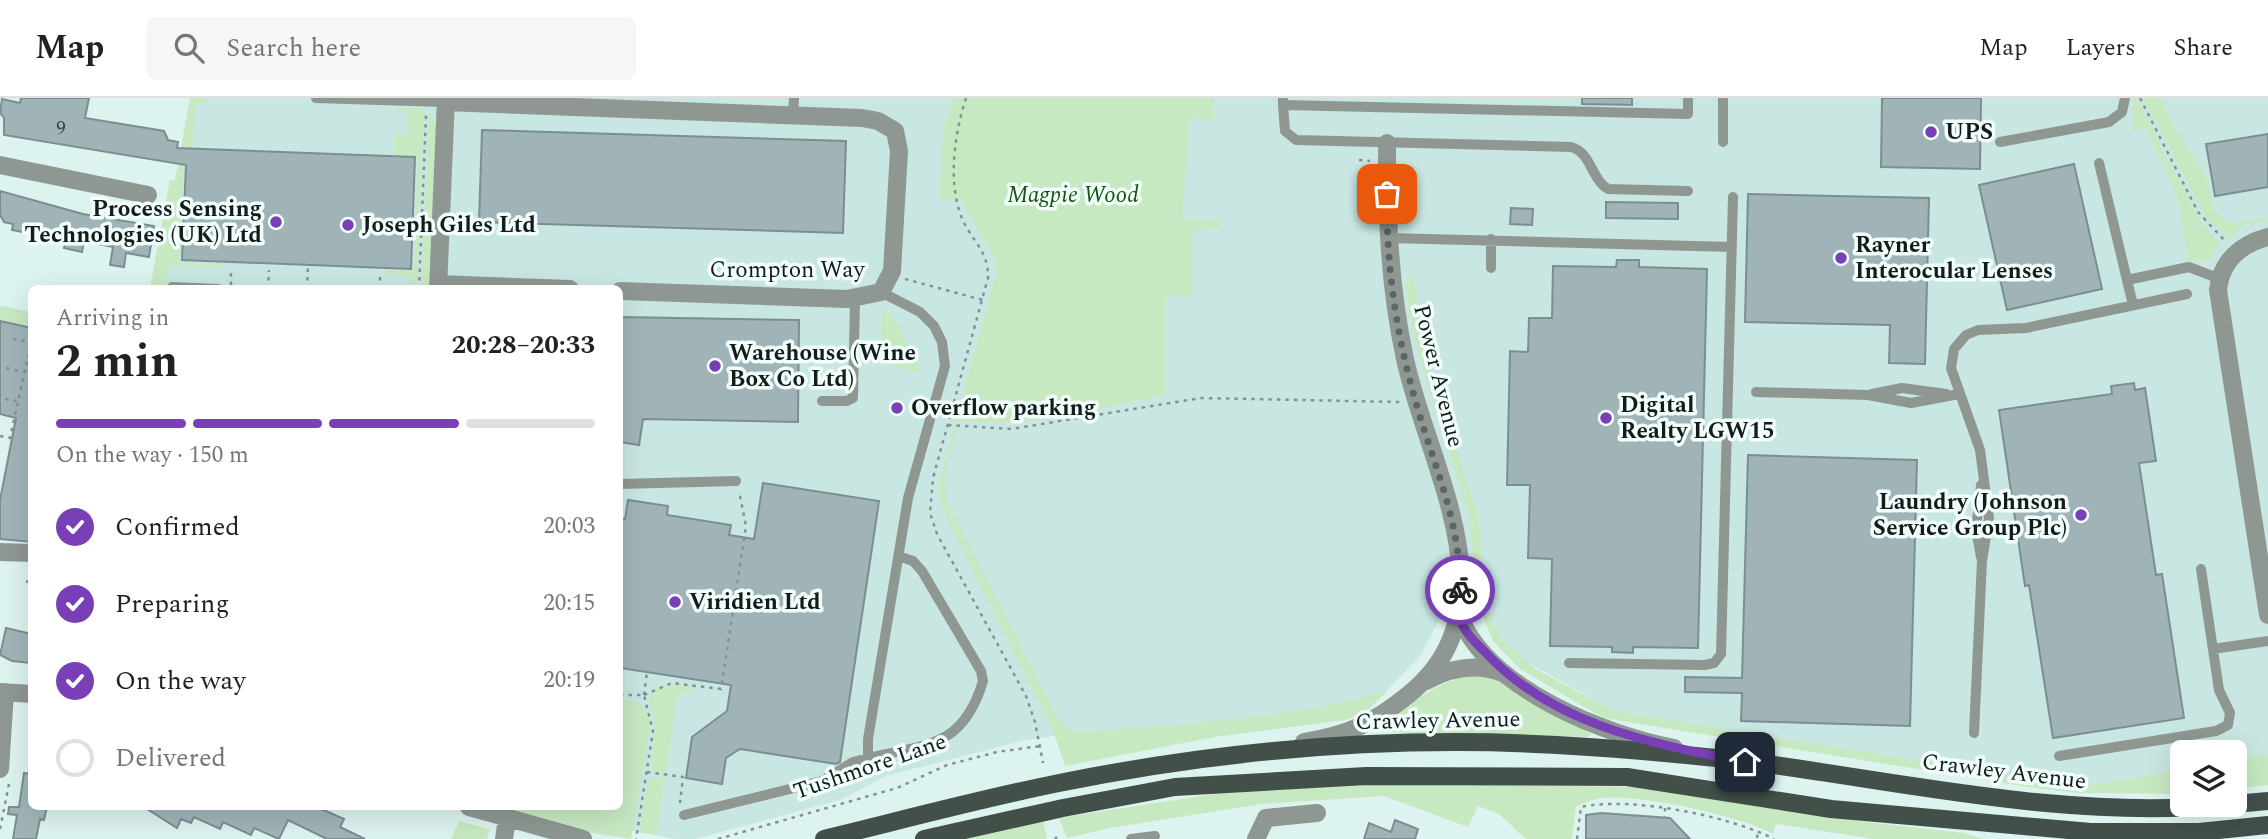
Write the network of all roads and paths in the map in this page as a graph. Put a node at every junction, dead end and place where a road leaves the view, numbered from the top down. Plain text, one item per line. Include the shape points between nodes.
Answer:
1 (316, 98) edge
2 (966, 98) edge
3 (1688, 98) edge
4 (1723, 98) edge
5 (2125, 98) edge
6 (2140, 98) edge
7 (445, 100) edge
8 (427, 102) junction
9 (543, 102) edge
10 (1283, 102) edge
11 (643, 104) edge
12 (794, 106) edge
13 (1723, 142) dead end
14 (2000, 142) dead end
15 (1387, 143) junction
16 (2098, 163) dead end
17 (0, 166) edge
18 (1688, 191) dead end
19 (148, 195) dead end
20 (1733, 197) dead end
21 (2268, 237) edge
22 (1387, 238) junction
23 (1491, 239) junction
24 (1732, 247) junction
25 (2237, 251) junction
26 (308, 265) dead end
27 (232, 268) dead end
28 (1490, 268) dead end
29 (269, 270) dead end
30 (380, 274) dead end
31 (891, 275) junction
32 (2220, 279) junction
33 (2127, 280) junction
34 (230, 285) edge
35 (268, 285) edge
36 (307, 285) edge
37 (380, 285) edge
38 (419, 285) edge
39 (438, 285) edge
40 (623, 290) edge
41 (881, 292) junction
42 (2188, 294) dead end
43 (855, 298) junction
44 (983, 300) junction
45 (2133, 305) junction
46 (13, 339) dead end
47 (28, 343) edge
48 (28, 353) edge
49 (6, 368) dead end
50 (24, 372) junction
51 (1756, 392) dead end
52 (1955, 394) junction
53 (5, 399) dead end
54 (17, 401) junction
55 (822, 401) dead end
56 (1402, 402) dead end
57 (947, 425) junction
58 (0, 436) edge
59 (736, 481) joint
60 (623, 484) edge
61 (0, 552) edge
62 (28, 553) edge
63 (901, 557) junction
64 (2201, 569) dead end
65 (2268, 615) edge
66 (1460, 618) junction
67 (2268, 641) edge
68 (2213, 649) junction
69 (1569, 663) dead end
70 (647, 672) dead end
71 (1504, 674) junction
72 (1423, 683) junction
73 (2, 692) edge
74 (28, 694) edge
75 (623, 695) edge
76 (644, 695) junction
77 (1974, 733) dead end
78 (1040, 746) junction
79 (2059, 756) dead end
80 (1219, 757) junction
81 (868, 758) junction
82 (1745, 762) junction
83 (1043, 763) dead end
84 (0, 769) edge
85 (647, 772) junction
86 (2268, 801) edge
87 (2247, 803) edge
88 (1665, 808) junction
89 (2170, 808) edge
90 (480, 810) edge
91 (1317, 813) dead end
92 (684, 815) joint
93 (508, 818) junction
94 (1665, 818) dead end
95 (2268, 825) edge
96 (1758, 830) junction
97 (1156, 836) dead end
98 (577, 838) edge
99 (1758, 838) edge
100 (504, 839) edge
101 (636, 839) edge
102 (718, 839) edge
103 (824, 839) edge
104 (924, 839) edge
105 (1131, 839) edge
106 (1256, 839) edge
107 (1577, 839) edge
108 (1774, 839) edge

1 - 8 lane
2 - 44 path via 956,135 957,196 962,218 986,257
3 - 10 lane via 1692,114
4 - 13 lane
5 - 14 lane via 2122,113 2113,120
6 - 25 path via 2198,212
7 - 8 lane
7 - 9 street, Crompton Way
7 - 39 street
8 - 38 path
9 - 11 street, Crompton Way
10 - 15 lane via 1285,131 1293,139
11 - 12 street, Crompton Way
12 - 31 street, Crompton Way via 862,118 895,131 899,151
15 - 18 lane via 1571,147 1582,153 1600,184 1608,189
15 - 22 street, Power Avenue
16 - 33 lane
17 - 19 street
20 - 24 lane
21 - 25 street
22 - 23 lane
22 - 66 street, Power Avenue via 1391,291 1407,369 1456,528
23 - 24 lane
23 - 28 lane
24 - 69 lane via 1721,654 1705,665
25 - 32 street
26 - 36 path
27 - 34 path
29 - 35 path
30 - 37 path
31 - 41 street, Crompton Way
31 - 44 path
32 - 33 lane via 2189,267
32 - 65 street via 2220,310
33 - 45 lane
40 - 43 street, Crompton Way
41 - 43 street, Crompton Way
41 - 63 lane via 927,318 942,342 945,359 908,498
42 - 45 lane
43 - 55 lane via 853,398
44 - 57 path
45 - 52 lane via 2026,328 1987,329 1966,335 1954,349 1951,362
46 - 47 path
48 - 50 path
49 - 50 path
50 - 54 path
51 - 52 lane via 1868,395 1902,388
52 - 77 lane via 1980,450 1982,467 1976,522 1982,561
53 - 54 path
54 - 58 path via 10,438
56 - 57 path via 1201,398 1011,429
57 - 78 path via 930,494 931,520 1024,692
59 - 60 lane
59 - 76 path via 746,526 721,689 672,683
61 - 62 street
63 - 81 lane
63 - 81 lane via 922,571 984,681 947,739
64 - 68 lane
66 - 71 street
66 - 72 street via 1449,649
67 - 68 lane
68 - 79 lane via 2220,694 2230,713 2225,727
70 - 76 path
71 - 72 street via 1488,668 1464,668
71 - 82 street via 1611,732
72 - 80 street via 1380,718 1353,731
73 - 74 street
73 - 84 street
75 - 76 path
76 - 85 path via 653,726
78 - 83 path
78 - 102 path, Tushmore Lane via 947,765 897,788
80 - 82 main road, Crawley Avenue via 1338,746 1468,743 1587,747
80 - 103 main road, Crawley Avenue via 1060,783
81 - 92 lane via 822,781
82 - 89 main road, Crawley Avenue via 2070,806
85 - 92 path via 683,777 680,802
85 - 101 path
86 - 87 main road
88 - 94 path
88 - 96 path
88 - 107 path via 1602,802 1581,807
90 - 93 street
91 - 106 street via 1266,817
93 - 98 street
93 - 100 street
95 - 104 main road via 2199,832 2091,832 1831,809 1627,777 1366,776 1175,788
96 - 99 path
96 - 108 path
97 - 105 lane

